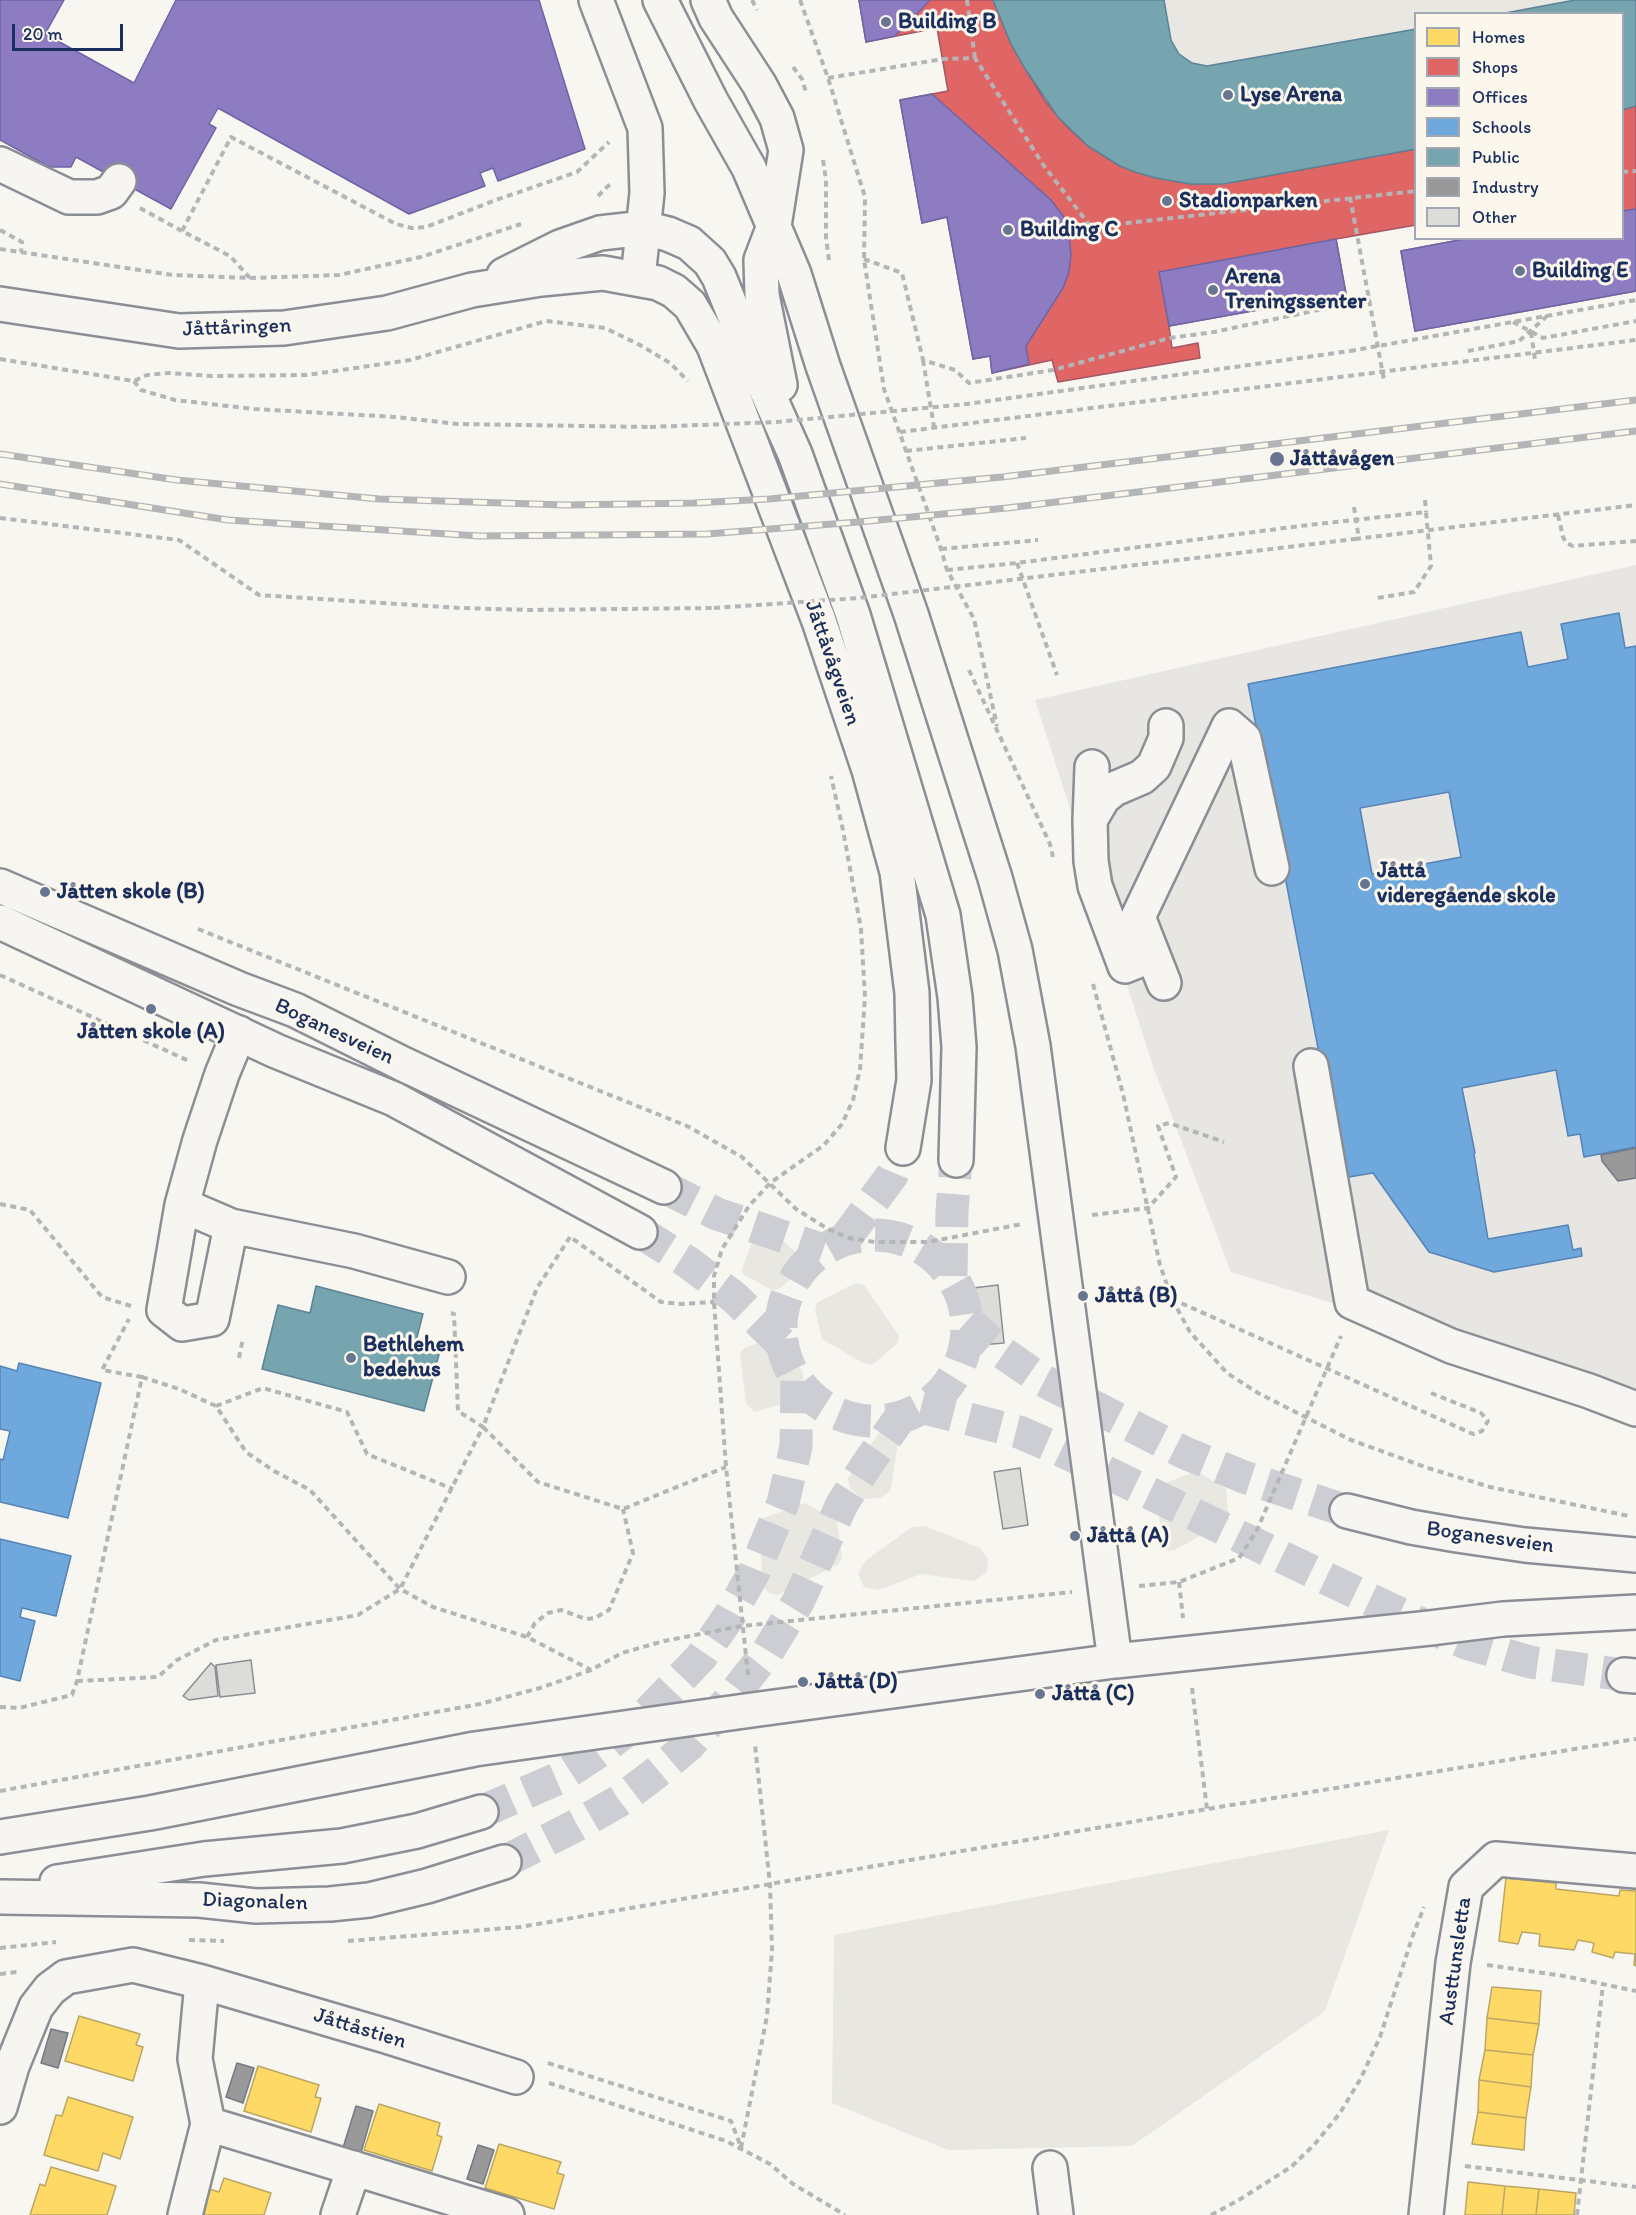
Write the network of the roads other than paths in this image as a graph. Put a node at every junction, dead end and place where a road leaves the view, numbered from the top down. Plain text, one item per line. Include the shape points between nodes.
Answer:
1 (596, 0) edge
2 (660, 0) edge
3 (708, 0) edge
4 (0, 164) edge
5 (127, 193) road end
6 (774, 226) junction
7 (644, 228) junction
8 (638, 278) junction
9 (472, 290) junction
10 (0, 304) edge
11 (795, 454) junction
12 (1166, 726) dead end
13 (1272, 867) dead end
14 (0, 886) edge
15 (0, 922) edge
16 (239, 1033) junction
17 (1311, 1066) dead end
18 (903, 1148) tunnel mouth
19 (956, 1160) tunnel mouth
20 (664, 1187) tunnel mouth
21 (182, 1205) junction
22 (231, 1226) junction
23 (640, 1232) tunnel mouth
24 (448, 1277) dead end
25 (1636, 1409) edge
26 (1347, 1511) tunnel mouth
27 (1636, 1555) edge
28 (1636, 1612) edge
29 (1115, 1661) junction
30 (481, 1812) tunnel mouth
31 (0, 1837) edge
32 (504, 1862) tunnel mouth
33 (1636, 1871) edge
34 (0, 1891) edge
35 (0, 1897) edge
36 (202, 1982) junction
37 (516, 2077) road end
38 (0, 2107) edge
39 (208, 2124) junction
40 (1050, 2168) dead end
41 (354, 2169) junction
42 (185, 2215) edge
43 (338, 2215) edge
44 (507, 2215) edge
45 (1056, 2215) edge
46 (1426, 2215) edge

1 - 7 street via 645,128
2 - 6 street via 749,168
3 - 6 street, Jåttåvågveien via 777,118 786,150
4 - 5 street via 69,197
6 - 11 street, Jåttåvågveien via 761,260 762,295
6 - 29 street via 911,614 1015,950 1035,1058
7 - 8 street
7 - 9 street, Jåttåringen via 600,233 560,247
7 - 11 street, Jåttåvågveien via 689,243 710,262
8 - 9 street, Jåttåringen via 603,273
8 - 18 street, Jåttåvågveien via 674,291 690,305 714,346 819,621 872,780 897,872 912,993 914,1080
9 - 10 street, Jåttåringen via 387,313 284,328 179,331
11 - 19 street, Jåttåvågveien via 853,615 943,915 959,1047
12 - 13 street via 1166,738 1155,766 1142,777 1128,783 1106,782 1092,767 1091,861 1095,886 1125,966 1158,969 1138,917 1229,726 1244,739
14 - 20 street, Boganesveien via 295,1010
15 - 16 street, Boganesveien
16 - 21 street via 200,1140
16 - 23 street, Boganesveien via 394,1099
17 - 25 street via 1349,1314
21 - 22 street
21 - 22 street via 164,1310 182,1324 212,1319
22 - 24 street via 354,1251
26 - 27 street, Boganesveien via 1457,1535
28 - 29 street via 1503,1619
29 - 31 street via 475,1749 150,1813
30 - 34 street, Diagonalen via 417,1831 342,1846 204,1859
32 - 35 street, Diagonalen via 428,1886 369,1900 330,1904 256,1906 199,1900
33 - 46 street, Austtunsletta via 1496,1859 1466,1887 1453,1963
36 - 37 street, Jåttåstien
36 - 38 street, Jåttåstien via 133,1965 66,1977 36,2007
36 - 39 street via 195,2059
39 - 41 street
39 - 42 street
40 - 45 street
41 - 43 street
41 - 44 street

